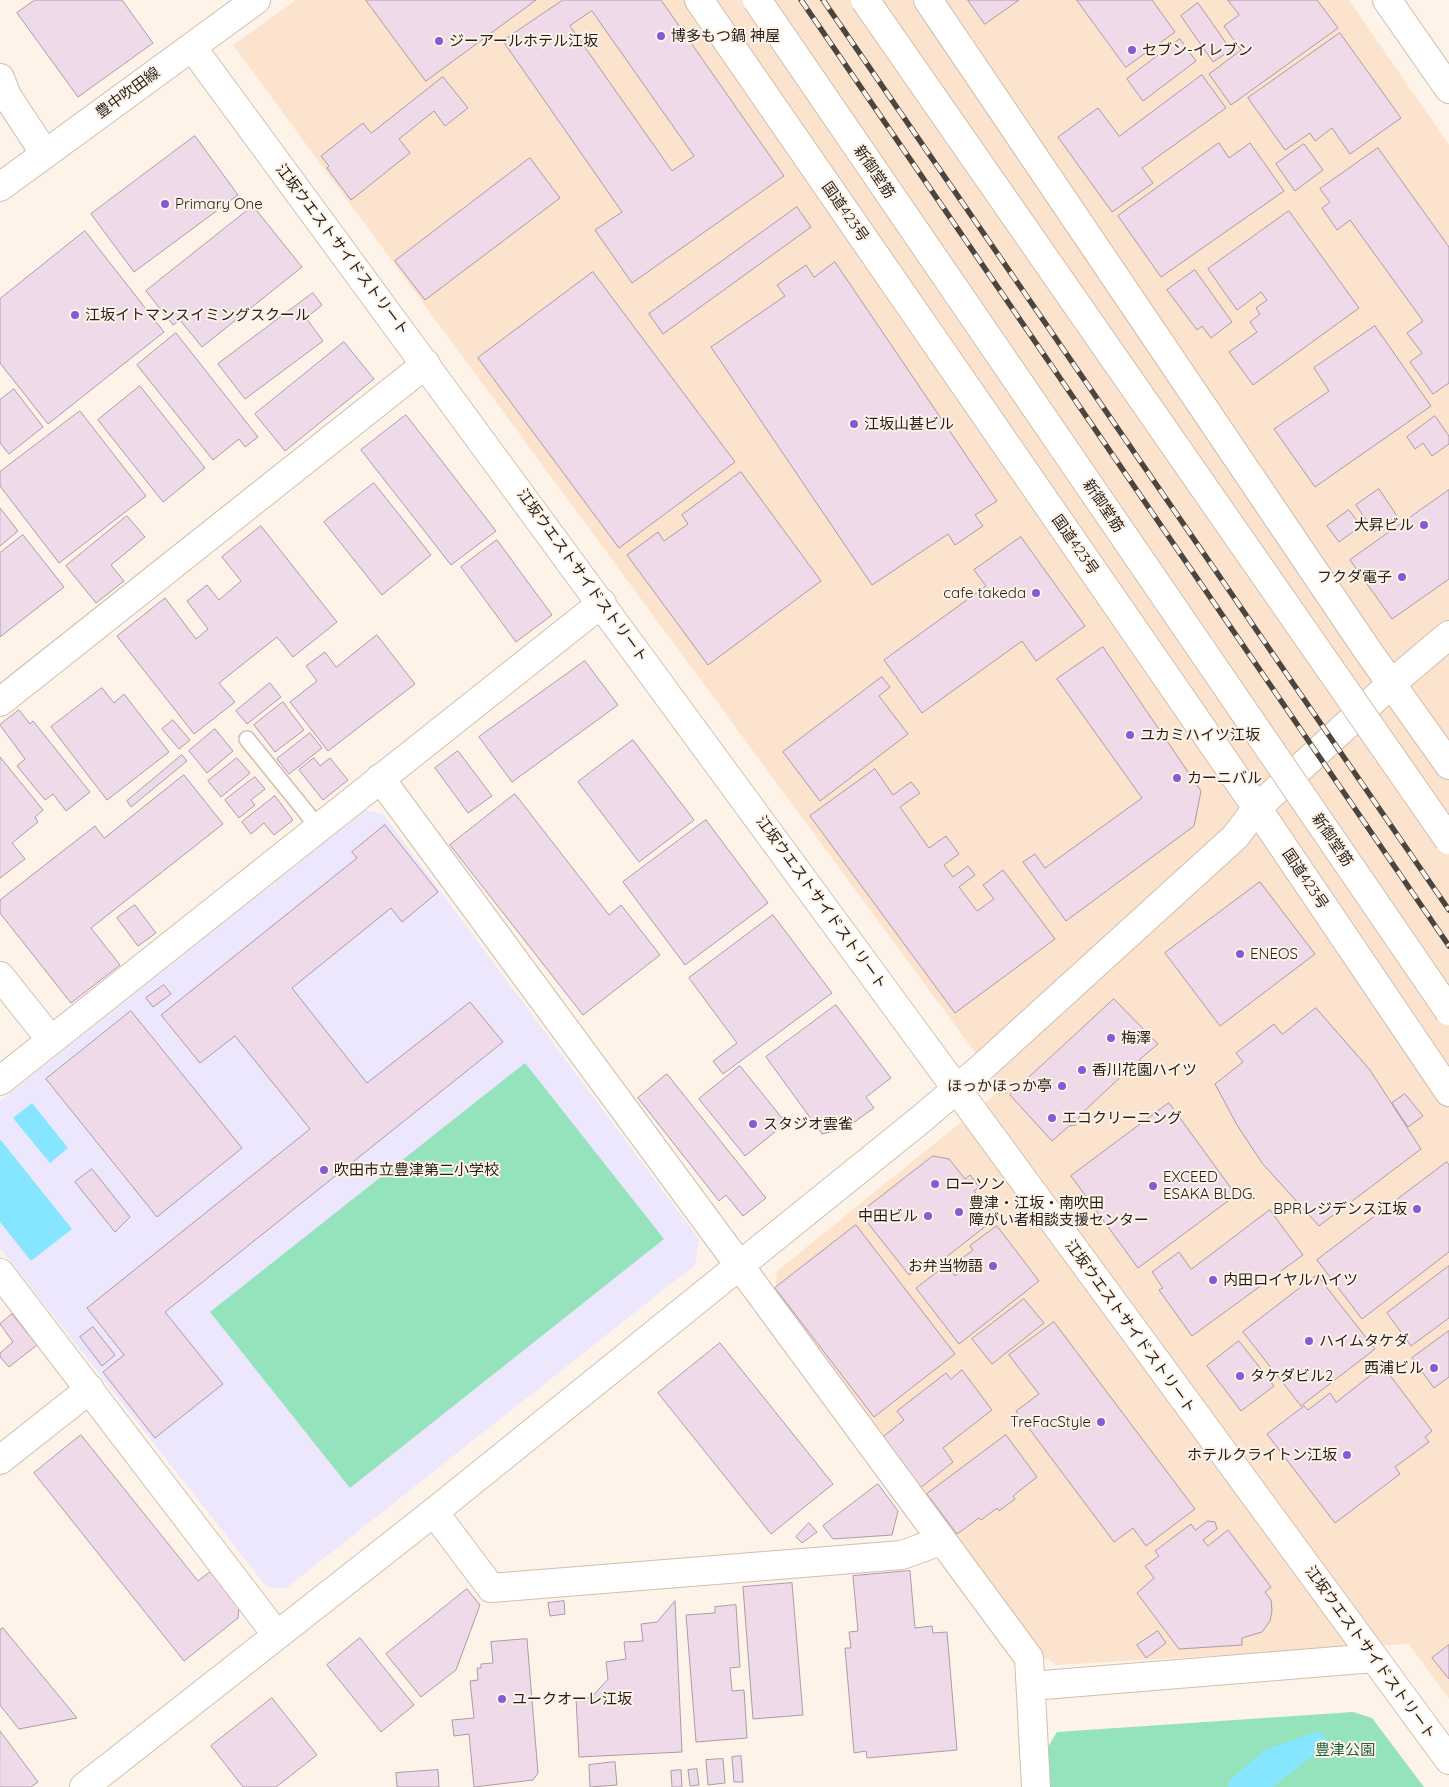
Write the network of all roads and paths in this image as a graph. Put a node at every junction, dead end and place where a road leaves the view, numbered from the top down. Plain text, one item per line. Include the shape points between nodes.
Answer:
1 (256, 0) edge
2 (699, 0) edge
3 (757, 0) edge
4 (865, 0) edge
5 (928, 0) edge
6 (1388, 0) edge
7 (192, 47) junction
8 (0, 78) edge
9 (1449, 89) edge
10 (45, 154) junction
11 (0, 187) edge
12 (426, 364) junction
13 (602, 603) junction
14 (1449, 635) edge
15 (1392, 683) junction
16 (0, 702) edge
17 (246, 739) dead end
18 (1449, 765) edge
19 (380, 778) junction
20 (1257, 808) junction
21 (318, 827) junction
22 (1449, 840) edge
23 (0, 976) edge
24 (1449, 1011) edge
25 (52, 1040) junction
26 (0, 1081) edge
27 (1446, 1084) edge
28 (956, 1089) junction
29 (741, 1265) junction
30 (0, 1273) edge
31 (90, 1389) junction
32 (0, 1460) edge
33 (434, 1512) junction
34 (941, 1541) junction
35 (276, 1634) junction
36 (1374, 1658) junction
37 (1031, 1686) junction
38 (1449, 1760) edge
39 (84, 1787) edge
40 (1036, 1787) edge

1 - 7 main road, 豊中吹田線
2 - 20 main road, 国道423号
3 - 24 main road, 新御堂筋, bridge
4 - 22 main road, bridge
5 - 15 main road
6 - 9 main road
7 - 10 main road, 豊中吹田線
7 - 12 main road, 江坂ウエストサイドストリート
8 - 10 main road
10 - 11 main road, 豊中吹田線
12 - 13 main road, 江坂ウエストサイドストリート
12 - 16 main road
13 - 19 main road
13 - 28 main road, 江坂ウエストサイドストリート
14 - 15 main road
15 - 18 main road
15 - 20 main road
17 - 21 lane
19 - 21 main road
19 - 29 main road
20 - 27 main road, 国道423号
20 - 28 main road via 1235,838
21 - 25 main road
23 - 25 main road
25 - 26 main road
28 - 29 main road
28 - 36 main road, 江坂ウエストサイドストリート
29 - 33 main road
29 - 34 main road
30 - 31 main road
31 - 32 main road
31 - 35 main road
33 - 34 main road via 491,1588 902,1555
33 - 35 main road
34 - 37 main road via 1029,1658
35 - 39 main road
36 - 37 main road
36 - 38 main road, 江坂ウエストサイドストリート
37 - 40 main road

